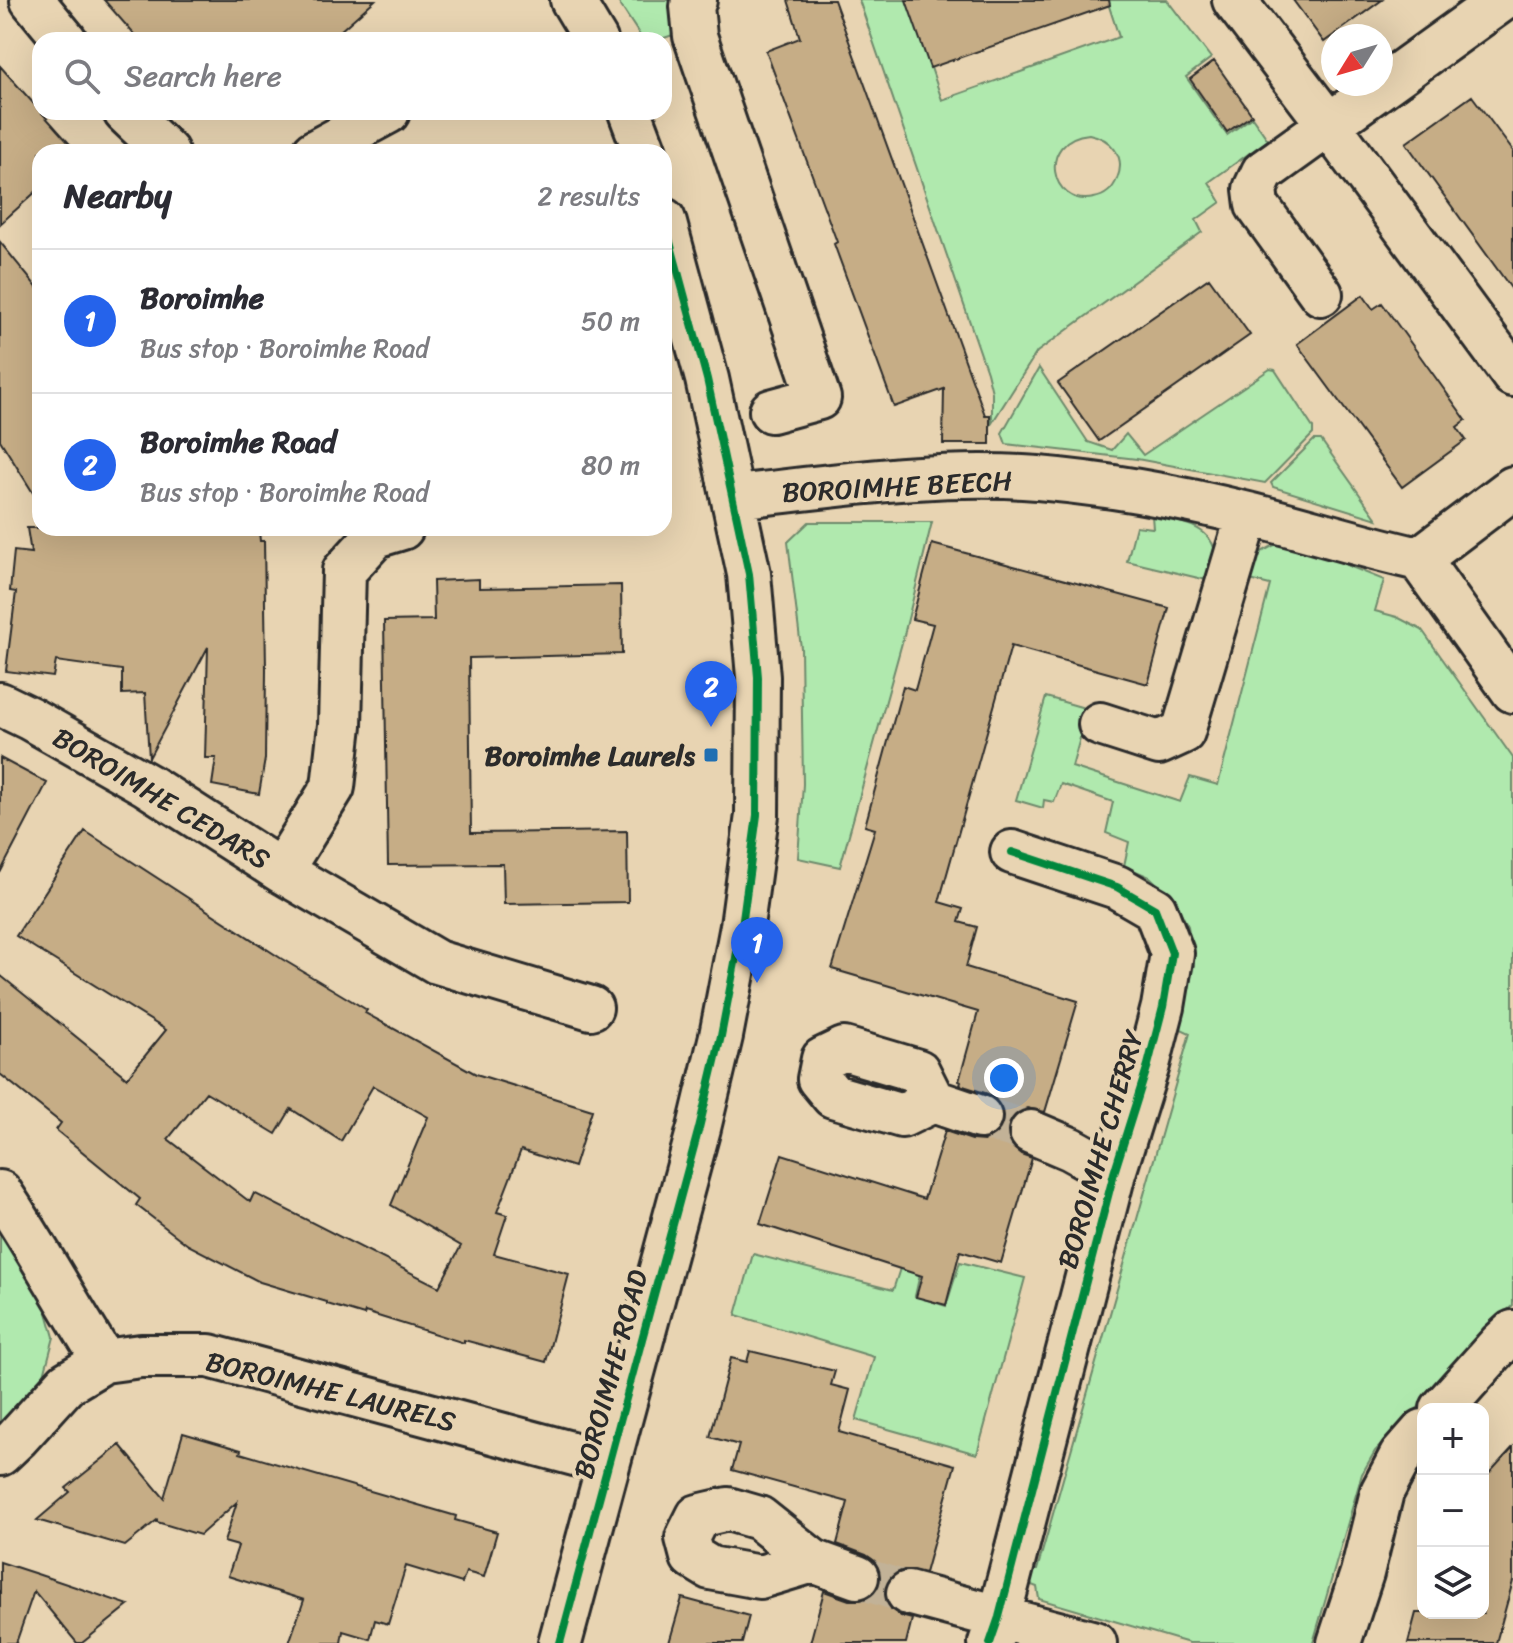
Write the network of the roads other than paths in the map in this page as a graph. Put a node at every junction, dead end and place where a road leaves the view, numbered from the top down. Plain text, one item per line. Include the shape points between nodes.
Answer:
1 (32, 0) edge
2 (572, 0) edge
3 (695, 0) edge
4 (1234, 0) edge
5 (1502, 0) edge
6 (58, 32) edge
7 (591, 32) edge
8 (133, 120) edge
9 (373, 120) edge
10 (633, 120) edge
11 (1329, 125) junction
12 (159, 144) edge
13 (329, 144) edge
14 (642, 144) edge
15 (672, 250) edge
16 (1321, 294) dead end
17 (1513, 375) edge
18 (771, 411) dead end
19 (1513, 488) edge
20 (734, 497) junction
21 (1248, 514) junction
22 (376, 536) edge
23 (1419, 559) junction
24 (1513, 691) edge
25 (0, 704) edge
26 (1100, 724) dead end
27 (1012, 852) dead end
28 (281, 871) junction
29 (591, 1008) dead end
30 (933, 1101) dead end
31 (980, 1117) tunnel mouth
32 (1031, 1132) tunnel mouth
33 (1114, 1173) junction
34 (0, 1192) edge
35 (1513, 1332) edge
36 (104, 1361) junction
37 (1447, 1403) edge
38 (1417, 1438) edge
39 (0, 1454) edge
40 (608, 1463) junction
41 (813, 1561) dead end
42 (857, 1577) tunnel mouth
43 (908, 1593) tunnel mouth
44 (994, 1630) edge
45 (560, 1643) edge
46 (1095, 1643) edge
47 (1339, 1643) edge

1 - 6 street
2 - 7 street
3 - 18 street via 695,36 819,398
4 - 11 street
5 - 11 street
8 - 12 street
9 - 13 street
10 - 14 street
11 - 16 street via 1263,172 1255,189 1257,205
11 - 17 street
15 - 20 street, BOROIMHE ROAD
19 - 23 street
20 - 21 street, BOROIMHE BEECH via 942,477 1036,478
20 - 40 street, BOROIMHE ROAD via 749,574 758,677 756,829 721,1036
21 - 23 street, BOROIMHE BEECH
21 - 26 street via 1183,732 1159,743
22 - 28 street, BOROIMHE CEDARS via 344,571 333,787
23 - 24 street
25 - 28 street, BOROIMHE CEDARS via 147,785
27 - 33 street, BOROIMHE CHERRY via 1117,887 1155,909 1172,953 1148,1065
28 - 29 street, BOROIMHE CEDARS via 437,962
30 - 31 street
32 - 33 street, BOROIMHE CHERRY
33 - 44 street, BOROIMHE CHERRY
34 - 36 street
35 - 37 street
36 - 39 street via 67,1383
36 - 40 street, BOROIMHE LAURELS via 209,1356
38 - 47 street via 1382,1492
40 - 45 street, BOROIMHE ROAD
41 - 42 street
43 - 44 street
44 - 46 street

